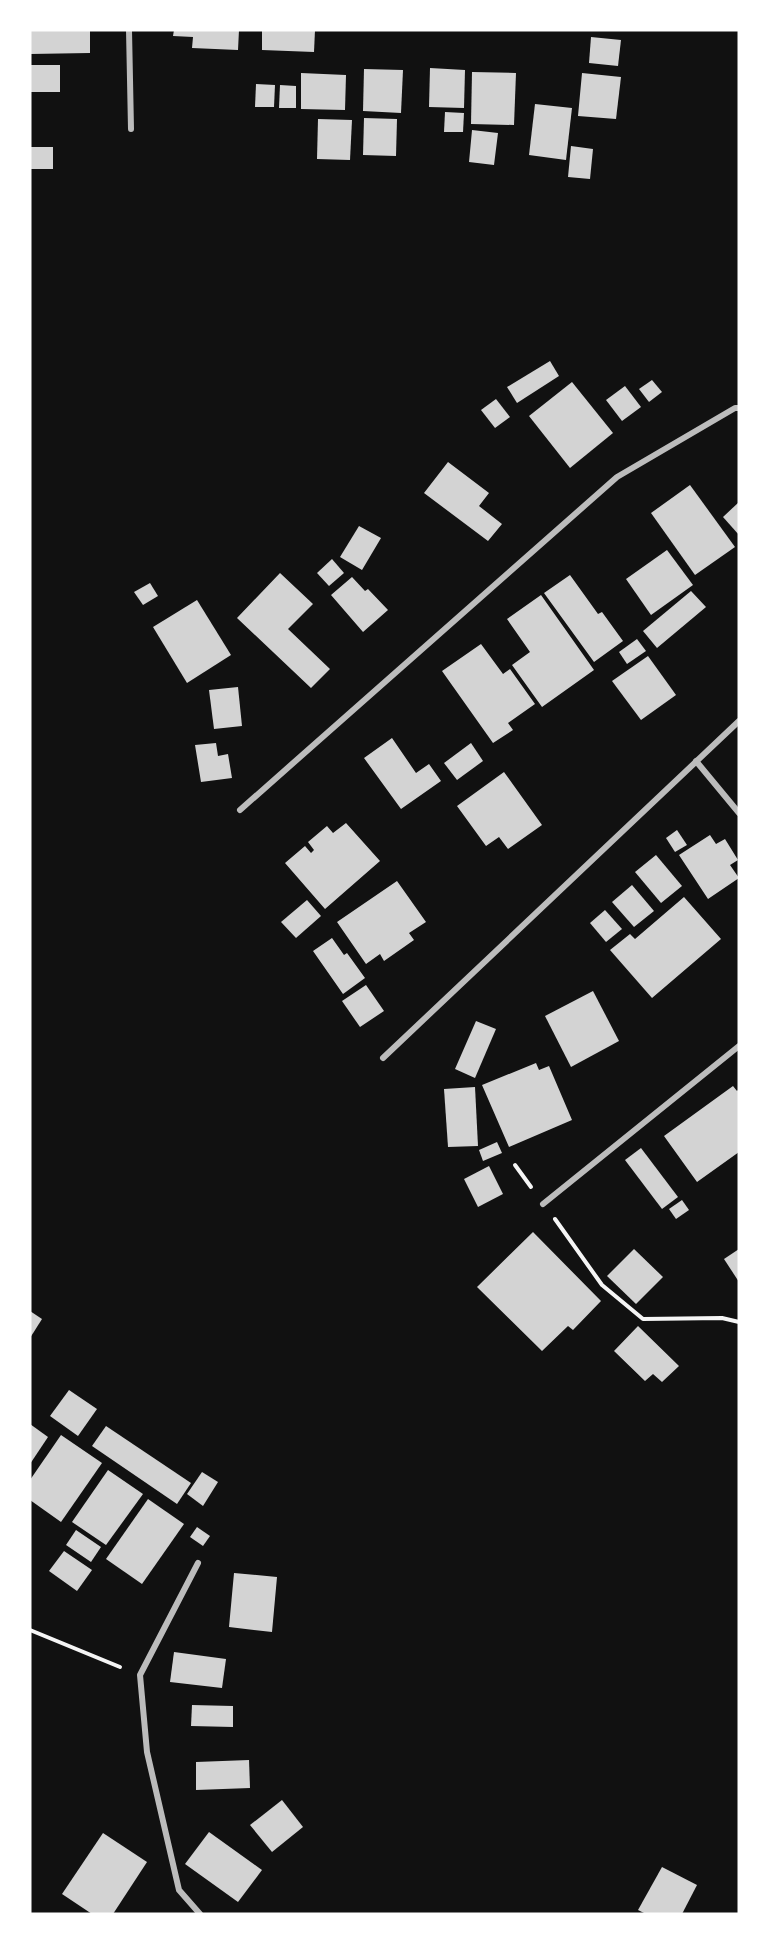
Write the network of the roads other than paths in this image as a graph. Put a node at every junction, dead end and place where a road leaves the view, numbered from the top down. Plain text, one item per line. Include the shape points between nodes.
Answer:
1 (129, 30) edge
2 (131, 129) dead end
3 (739, 408) edge
4 (739, 721) edge
5 (696, 761) junction
6 (240, 810) dead end
7 (739, 813) edge
8 (739, 1046) edge
9 (383, 1058) dead end
10 (543, 1204) road end
11 (198, 1563) dead end
12 (200, 1914) edge

1 - 2 street
3 - 6 street via 617,477
4 - 5 street
5 - 7 street
5 - 9 street
8 - 10 street
11 - 12 street via 141,1675 147,1752 179,1890

